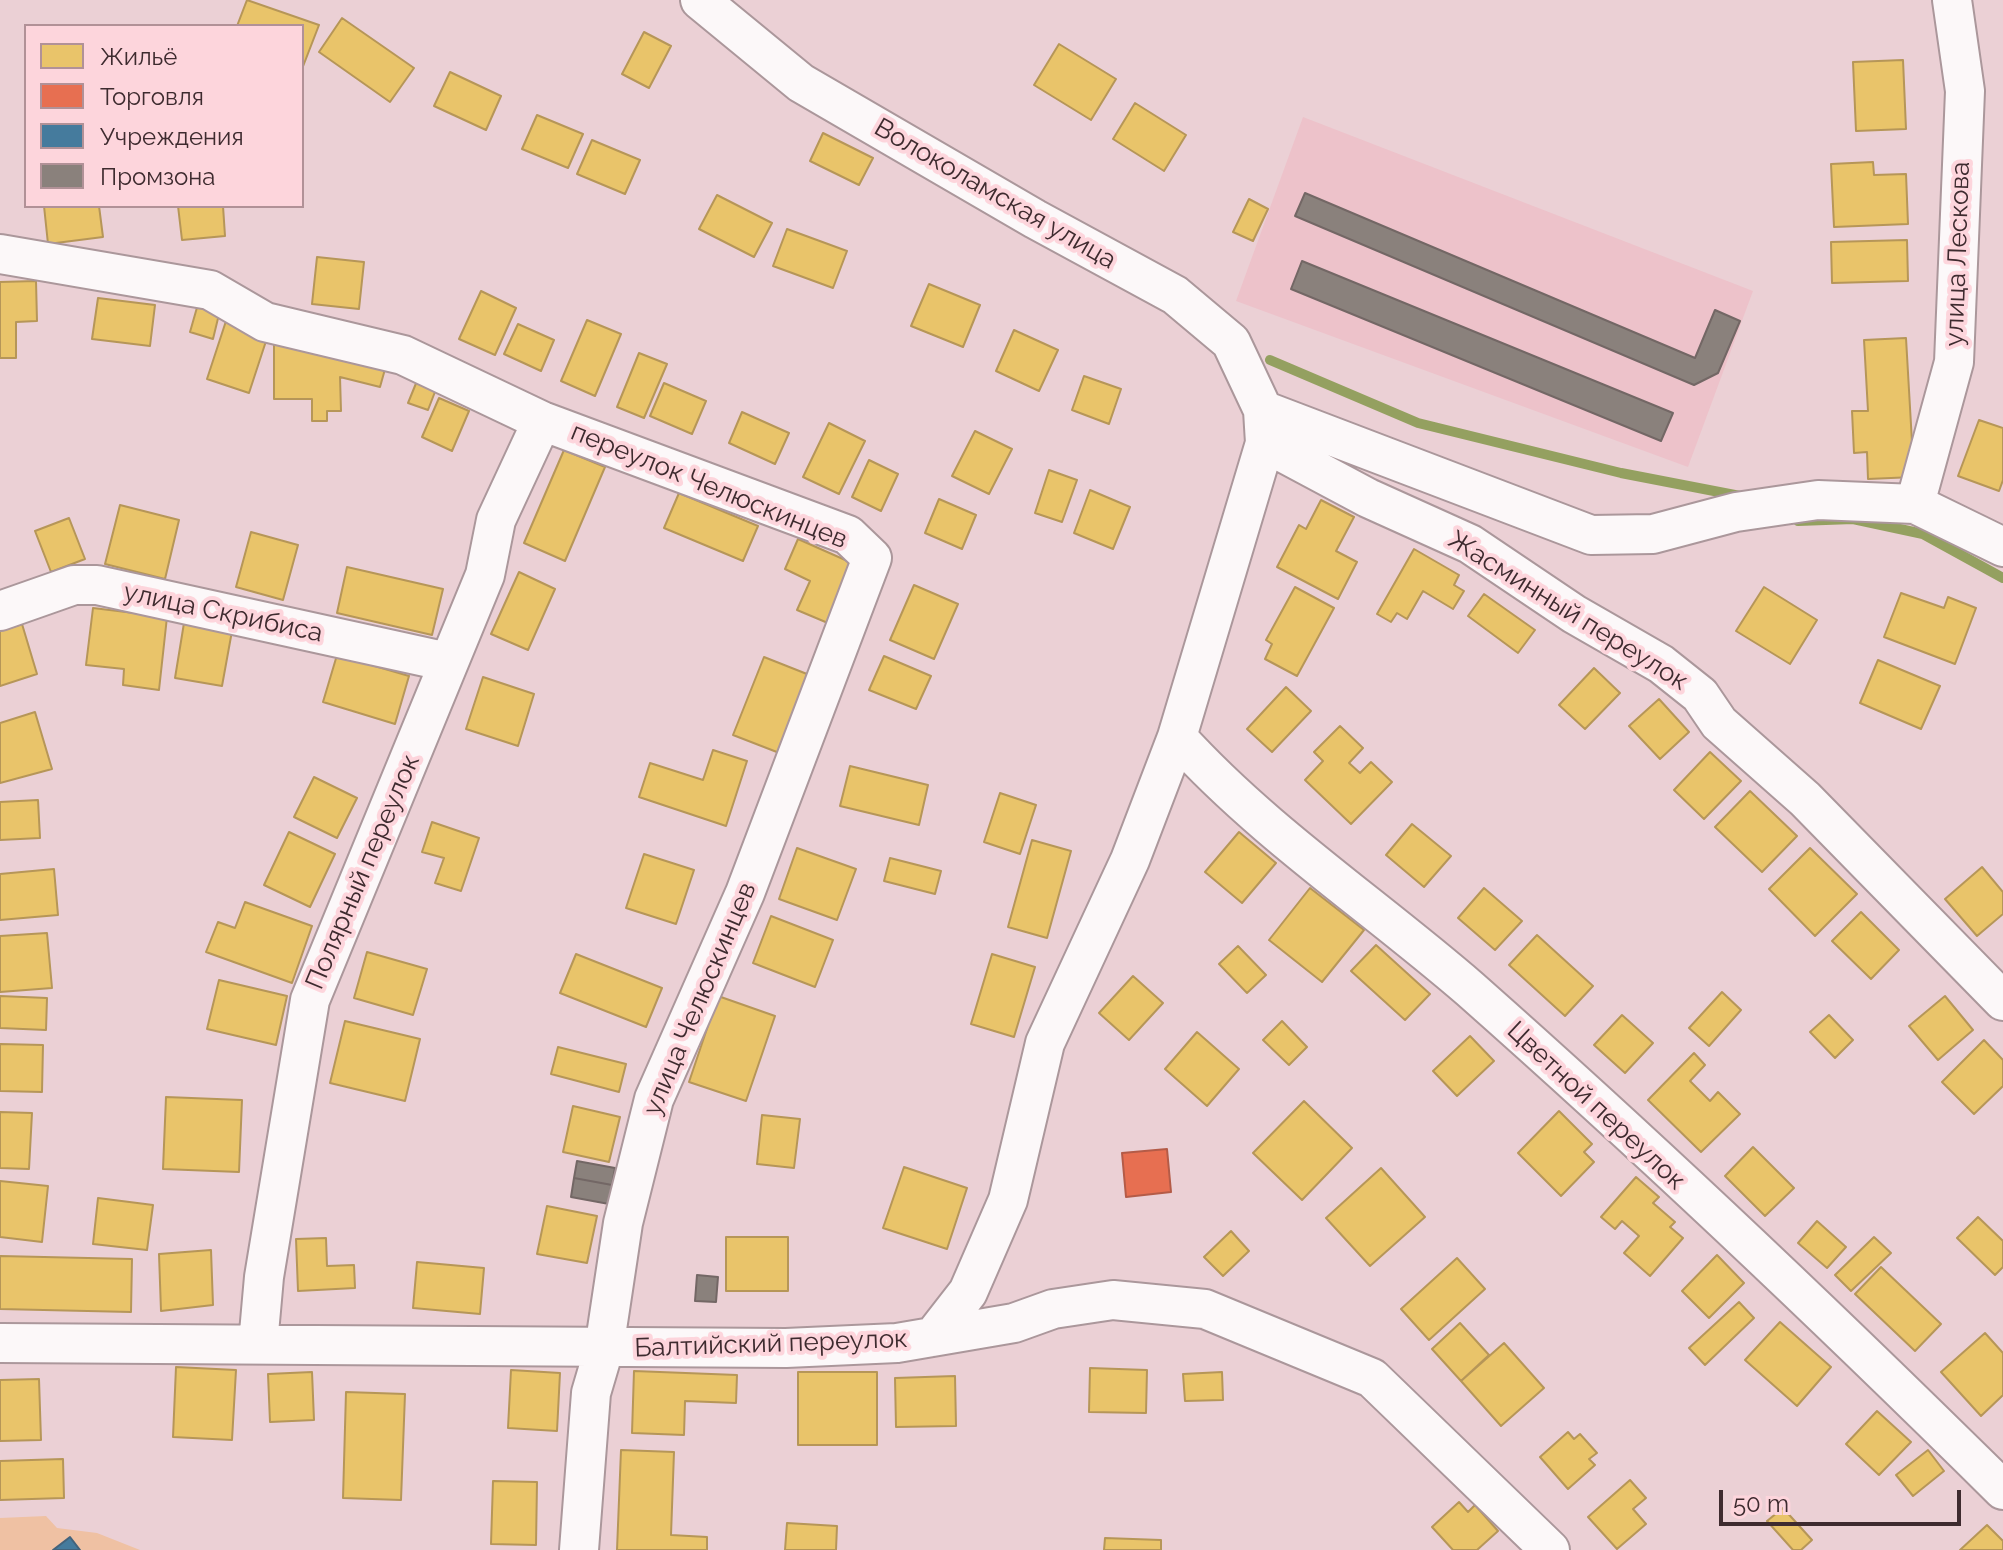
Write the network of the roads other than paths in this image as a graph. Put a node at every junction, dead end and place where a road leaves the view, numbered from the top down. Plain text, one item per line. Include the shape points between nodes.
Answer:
1 (700, 0) edge
2 (1952, 0) edge
3 (0, 254) edge
4 (542, 421) junction
5 (1264, 427) junction
6 (1915, 504) junction
7 (2003, 547) edge
8 (872, 558) joint
9 (0, 611) edge
10 (448, 662) junction
11 (1177, 737) junction
12 (2003, 1001) edge
13 (933, 1337) junction
14 (0, 1343) edge
15 (258, 1344) junction
16 (604, 1349) junction
17 (2003, 1490) edge
18 (579, 1550) edge
19 (1550, 1550) edge

1 - 5 street, Волоколамская улица via 801,83 1175,295 1231,342
2 - 6 street, улица Лескова via 1965,91 1954,362
3 - 4 street via 210,290 265,322 403,355
4 - 8 street, переулок Челюскинцев via 848,535
4 - 10 street, Полярный переулок via 496,520 485,575
5 - 6 street via 1591,535 1653,534 1736,512 1818,500
5 - 11 street
5 - 12 street, Жасминный переулок via 1368,498 1470,544 1661,664 1700,695 1719,723 1805,799
6 - 7 street
8 - 16 street, улица Челюскинцев via 745,893 654,1099 623,1223
9 - 10 street, улица Скрибиса via 74,585 97,585
10 - 15 street, Полярный переулок via 310,1000 264,1277
11 - 13 street via 1130,860 1045,1043 1008,1200 968,1292
11 - 17 street, Цветной переулок via 1215,778 1469,989 1864,1352
13 - 16 street, Балтийский переулок via 786,1348
13 - 19 street, Балтийский переулок via 1113,1300 1205,1309 1372,1378
14 - 15 street, Балтийский переулок
15 - 16 street, Балтийский переулок
16 - 18 street, улица Челюскинцев via 591,1393

